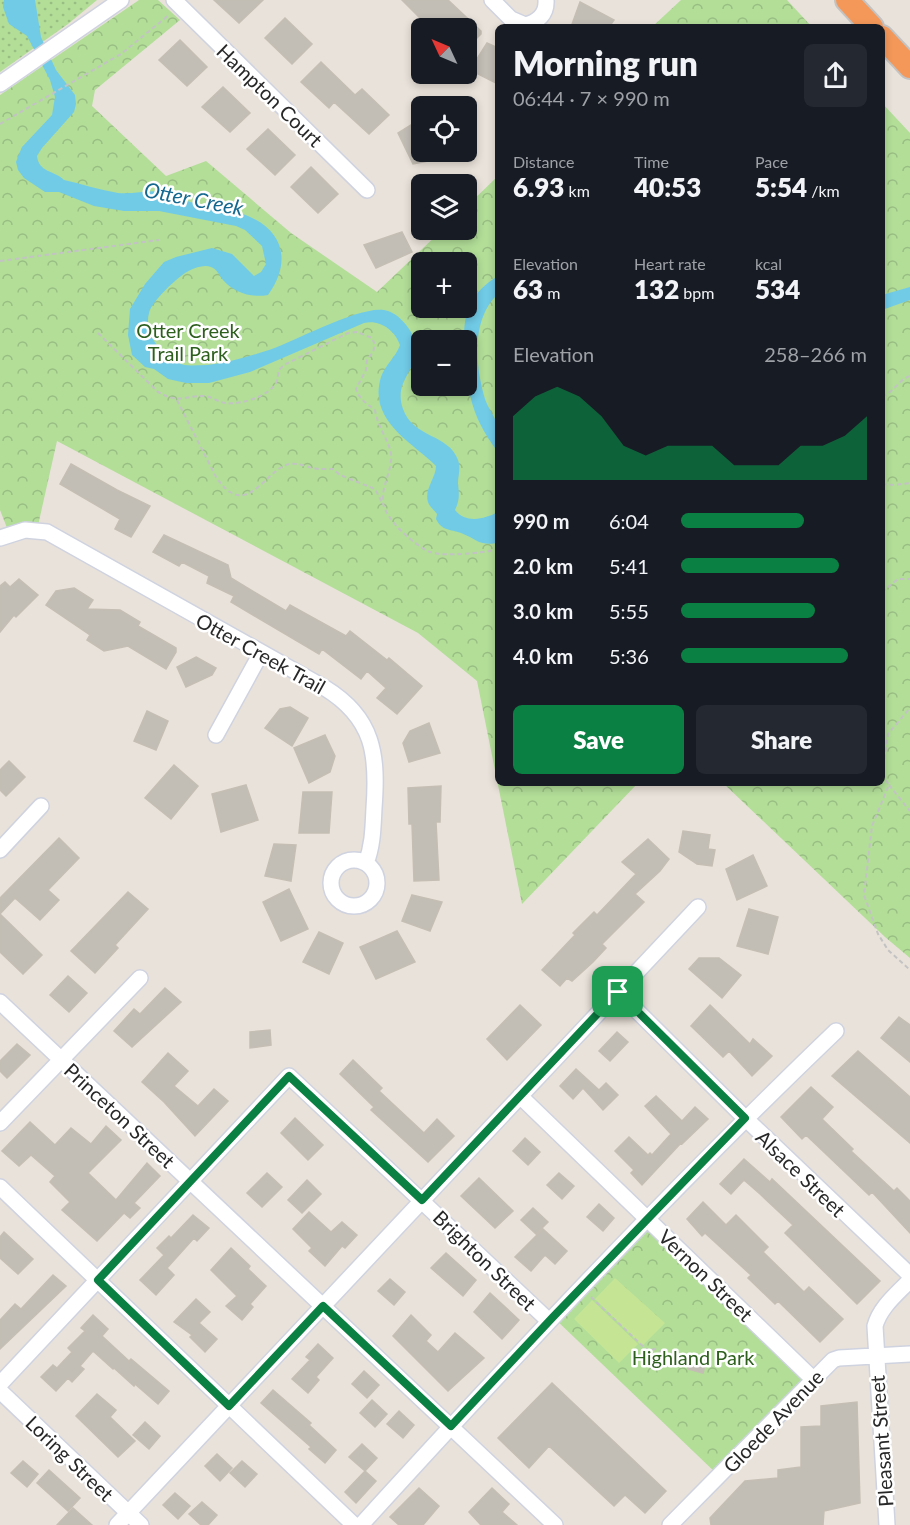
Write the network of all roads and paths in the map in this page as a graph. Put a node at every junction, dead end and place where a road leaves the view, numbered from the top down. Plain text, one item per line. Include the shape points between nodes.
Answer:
1 (121, 0) edge
2 (492, 0) edge
3 (546, 0) edge
4 (847, 0) edge
5 (176, 3) edge
6 (523, 24) edge
7 (527, 24) edge
8 (870, 24) edge
9 (885, 40) edge
10 (910, 67) edge
11 (0, 84) edge
12 (0, 124) edge
13 (367, 190) dead end
14 (159, 240) dead end
15 (0, 261) edge
16 (98, 333) dead end
17 (910, 376) edge
18 (885, 396) edge
19 (177, 400) junction
20 (910, 483) edge
21 (885, 484) edge
22 (383, 504) junction
23 (0, 538) edge
24 (495, 550) edge
25 (910, 579) edge
26 (885, 590) edge
27 (261, 653) junction
28 (910, 708) edge
29 (216, 735) dead end
30 (885, 754) edge
31 (885, 779) edge
32 (889, 785) junction
33 (41, 806) dead end
34 (910, 810) edge
35 (0, 850) edge
36 (366, 862) dead end
37 (698, 907) dead end
38 (910, 969) edge
39 (140, 978) dead end
40 (618, 992) junction
41 (0, 1002) edge
42 (836, 1031) dead end
43 (61, 1059) junction
44 (520, 1096) junction
45 (745, 1118) junction
46 (0, 1123) edge
47 (190, 1181) junction
48 (0, 1187) edge
49 (422, 1200) junction
50 (647, 1219) junction
51 (910, 1275) edge
52 (98, 1280) junction
53 (910, 1280) edge
54 (591, 1297) dead end
55 (323, 1306) junction
56 (549, 1321) junction
57 (698, 1353) dead end
58 (910, 1354) edge
59 (876, 1356) junction
60 (814, 1380) junction
61 (0, 1384) edge
62 (0, 1391) edge
63 (229, 1406) junction
64 (451, 1426) junction
65 (128, 1513) junction
66 (117, 1525) edge
67 (141, 1525) edge
68 (354, 1525) edge
69 (361, 1525) edge
70 (555, 1525) edge
71 (670, 1525) edge
72 (887, 1525) edge

1 - 11 street
2 - 6 street via 511,19
3 - 7 street via 539,19
4 - 8 highway
5 - 12 path via 121,54
5 - 13 street, Hampton Court
9 - 10 highway
14 - 15 path
16 - 19 path via 158,392
17 - 18 path
19 - 22 path via 216,477 233,493 244,495 254,491 285,465 296,464 333,468 340,475 375,489
19 - 22 path via 204,396 233,403 260,396 277,382 284,365 348,333 372,338 373,352 356,389 363,402 375,410 391,454
20 - 21 path
22 - 24 path via 393,524 430,552 442,555
23 - 27 street, Otter Creek Trail via 25,530 57,538
25 - 26 path via 898,579
27 - 29 street
27 - 36 street, Otter Creek Trail via 335,694 355,713 365,730 376,759 371,848
28 - 30 path via 888,734
31 - 32 path
32 - 34 path
32 - 38 path via 872,826 864,895 878,934 888,950
33 - 35 street
37 - 40 street
39 - 43 street
40 - 44 street
40 - 45 street, Alsace Street
41 - 43 street, Princeton Street
42 - 45 street
43 - 46 street
43 - 47 street, Princeton Street
44 - 49 street
44 - 50 street, Vernon Street
45 - 50 street
45 - 51 street, Alsace Street
47 - 49 street, Brighton Street via 289,1076
47 - 52 street
47 - 55 street, Princeton Street
48 - 52 street
49 - 55 street
49 - 56 street, Brighton Street
50 - 56 street
50 - 60 street, Vernon Street
52 - 61 street
52 - 63 street
53 - 59 street via 877,1317
54 - 57 path via 648,1351 654,1349 669,1355
55 - 63 street
55 - 64 street, Princeton Street
56 - 64 street
58 - 59 street
59 - 60 street, Gloede Avenue via 839,1358
59 - 72 street, Pleasant Street
60 - 71 street, Gloede Avenue
62 - 65 street, Loring Street
63 - 65 street
63 - 68 street
64 - 69 street
64 - 70 street, Princeton Street
65 - 66 street
65 - 67 street, Loring Street

